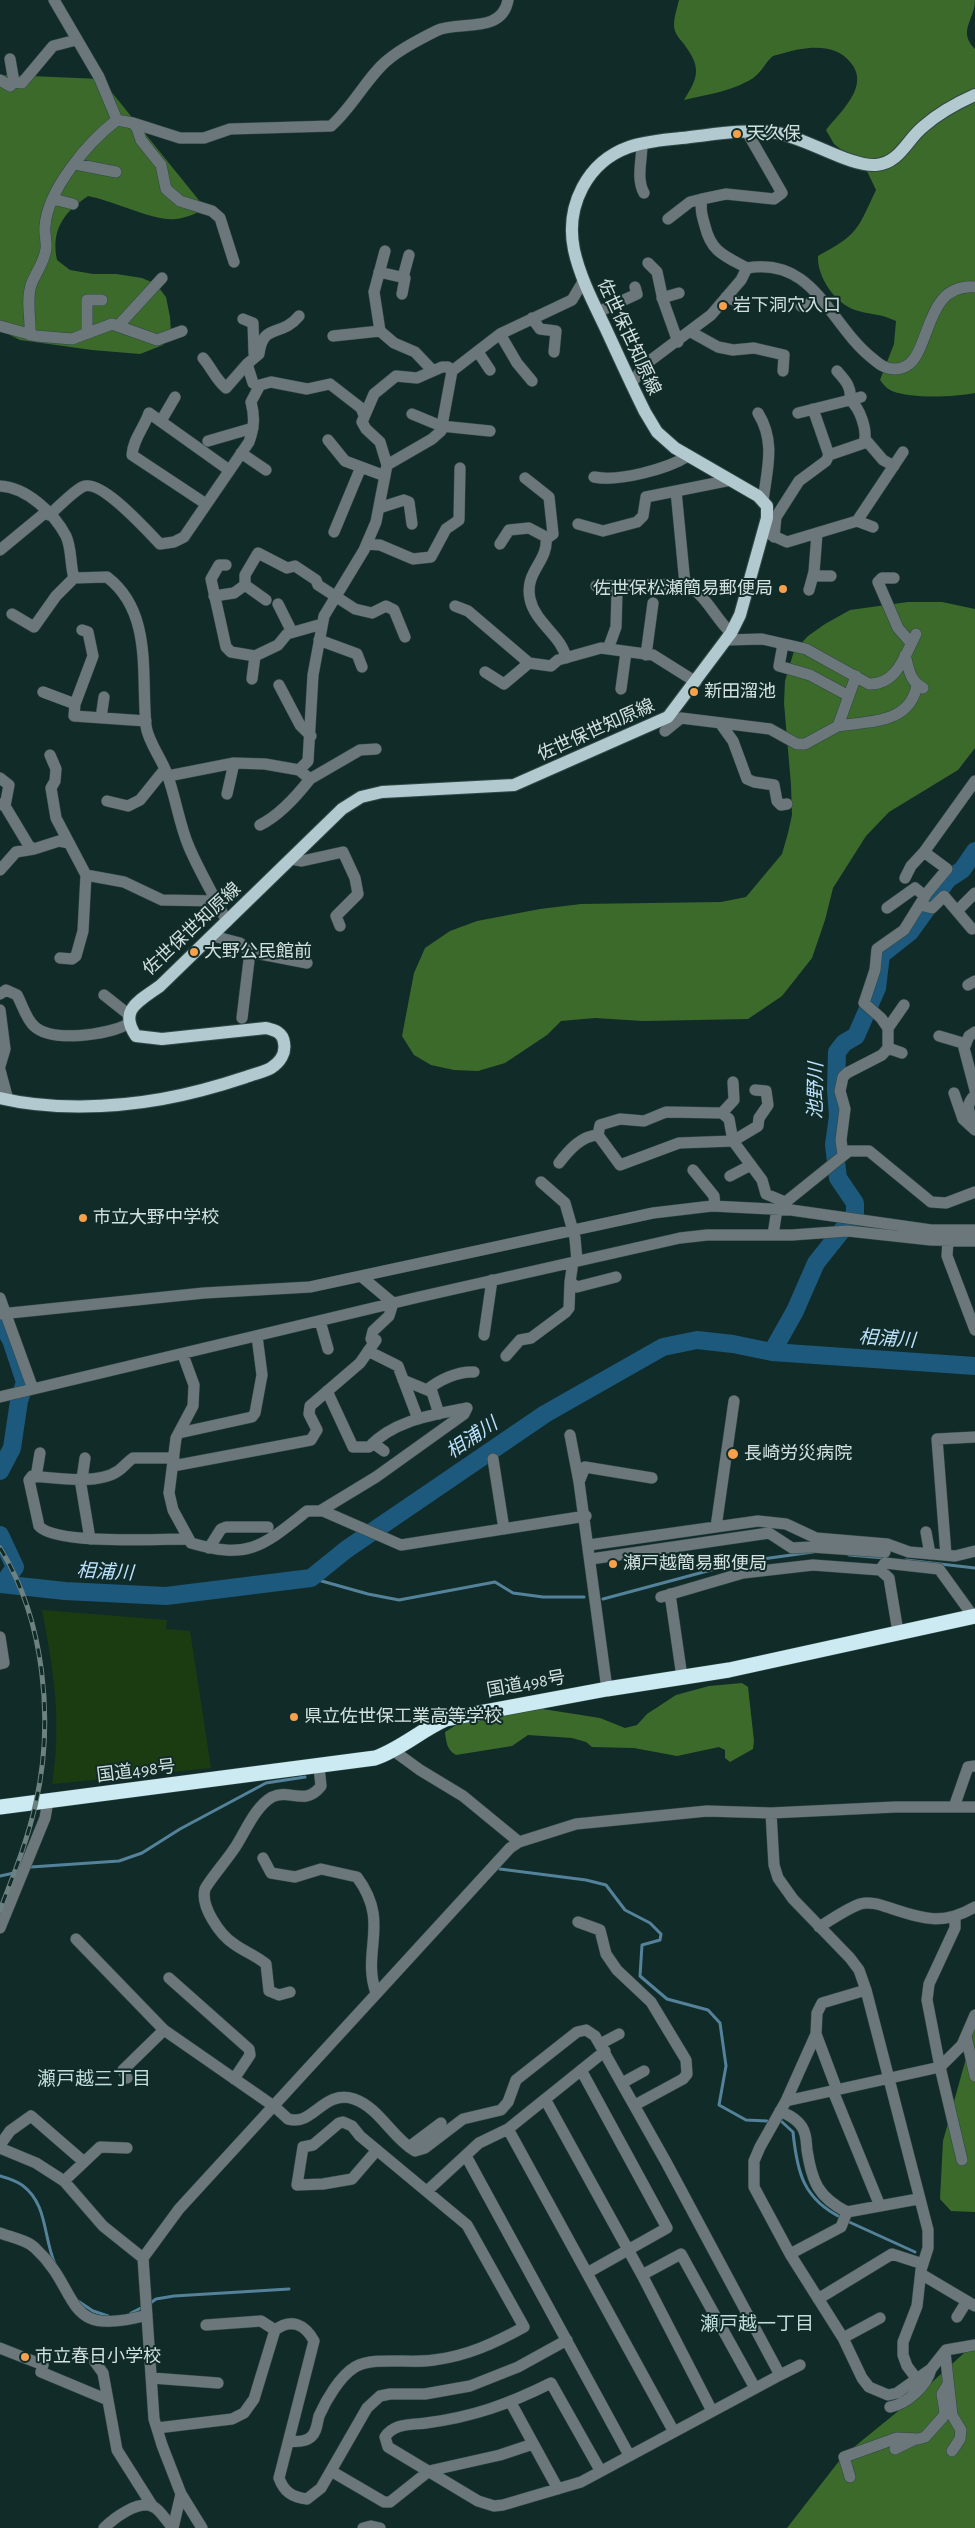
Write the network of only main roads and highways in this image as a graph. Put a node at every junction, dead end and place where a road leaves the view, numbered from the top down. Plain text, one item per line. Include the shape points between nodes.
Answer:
1 (975, 95) edge
2 (4, 1099) edge
3 (974, 1616) edge
4 (0, 1808) edge

1 - 2 main road, 佐世保世知原線 via 932,119 890,162 875,165 858,162 796,138 771,132 747,132 659,140 630,147 609,157 590,175 579,192 572,233 584,280 631,384 657,432 688,456 758,496 766,506 769,534 740,615 729,636 675,717 514,784 382,792 361,797 342,809 160,986 136,1002 128,1019 136,1036 162,1039 266,1028 276,1030 284,1038 285,1047 281,1059 270,1068 218,1086 162,1099 114,1105 27,1105
3 - 4 highway, 国道498号 via 729,1670 446,1719 426,1728 394,1751 375,1758

